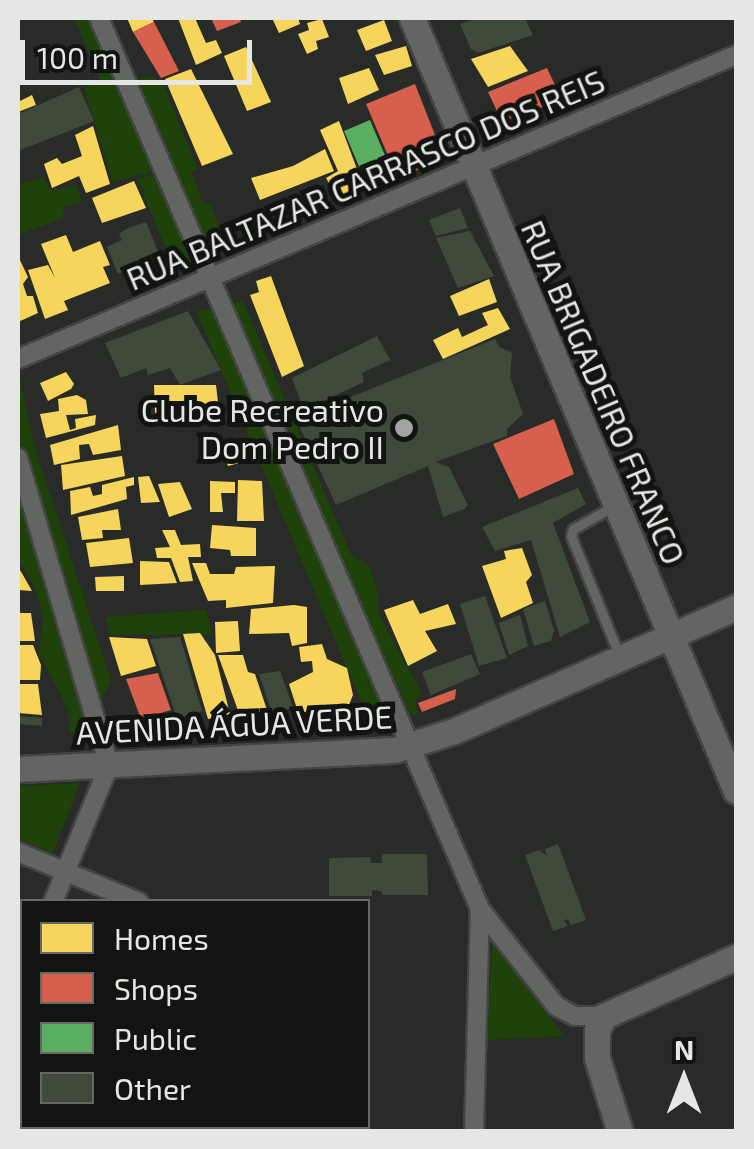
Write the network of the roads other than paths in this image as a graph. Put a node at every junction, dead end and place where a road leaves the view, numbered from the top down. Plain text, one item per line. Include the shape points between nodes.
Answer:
1 (99, 18) edge
2 (412, 18) edge
3 (736, 55) edge
4 (474, 166) junction
5 (210, 277) junction
6 (18, 359) edge
7 (18, 458) edge
8 (616, 505) junction
9 (736, 606) edge
10 (671, 636) junction
11 (621, 658) junction
12 (411, 746) junction
13 (109, 765) junction
14 (18, 769) edge
15 (736, 791) edge
16 (18, 852) edge
17 (65, 871) junction
18 (54, 899) edge
19 (132, 899) edge
20 (480, 909) junction
21 (736, 957) edge
22 (604, 1016) junction
23 (474, 1132) edge
24 (620, 1132) edge

1 - 5 street
2 - 4 main road, RUA BRIGADEIRO FRANCO
3 - 4 street, RUA BALTAZAR CARRASCO DOS REIS
4 - 5 street, RUA BALTAZAR CARRASCO DOS REIS
4 - 8 main road, RUA BRIGADEIRO FRANCO
5 - 6 street, RUA BALTAZAR CARRASCO DOS REIS
5 - 12 street
7 - 13 street
8 - 10 main road, RUA BRIGADEIRO FRANCO
8 - 11 lane via 571,536
9 - 10 main road, AVENIDA ÁGUA VERDE
10 - 11 main road, AVENIDA ÁGUA VERDE
10 - 15 main road, RUA BRIGADEIRO FRANCO
11 - 12 main road, AVENIDA ÁGUA VERDE
12 - 13 main road, AVENIDA ÁGUA VERDE
12 - 20 street
13 - 14 main road, AVENIDA ÁGUA VERDE
13 - 17 street
16 - 17 street
17 - 18 street
17 - 19 street
20 - 22 street via 556,1006 575,1016
20 - 23 street
21 - 22 main road
22 - 24 main road via 597,1058

